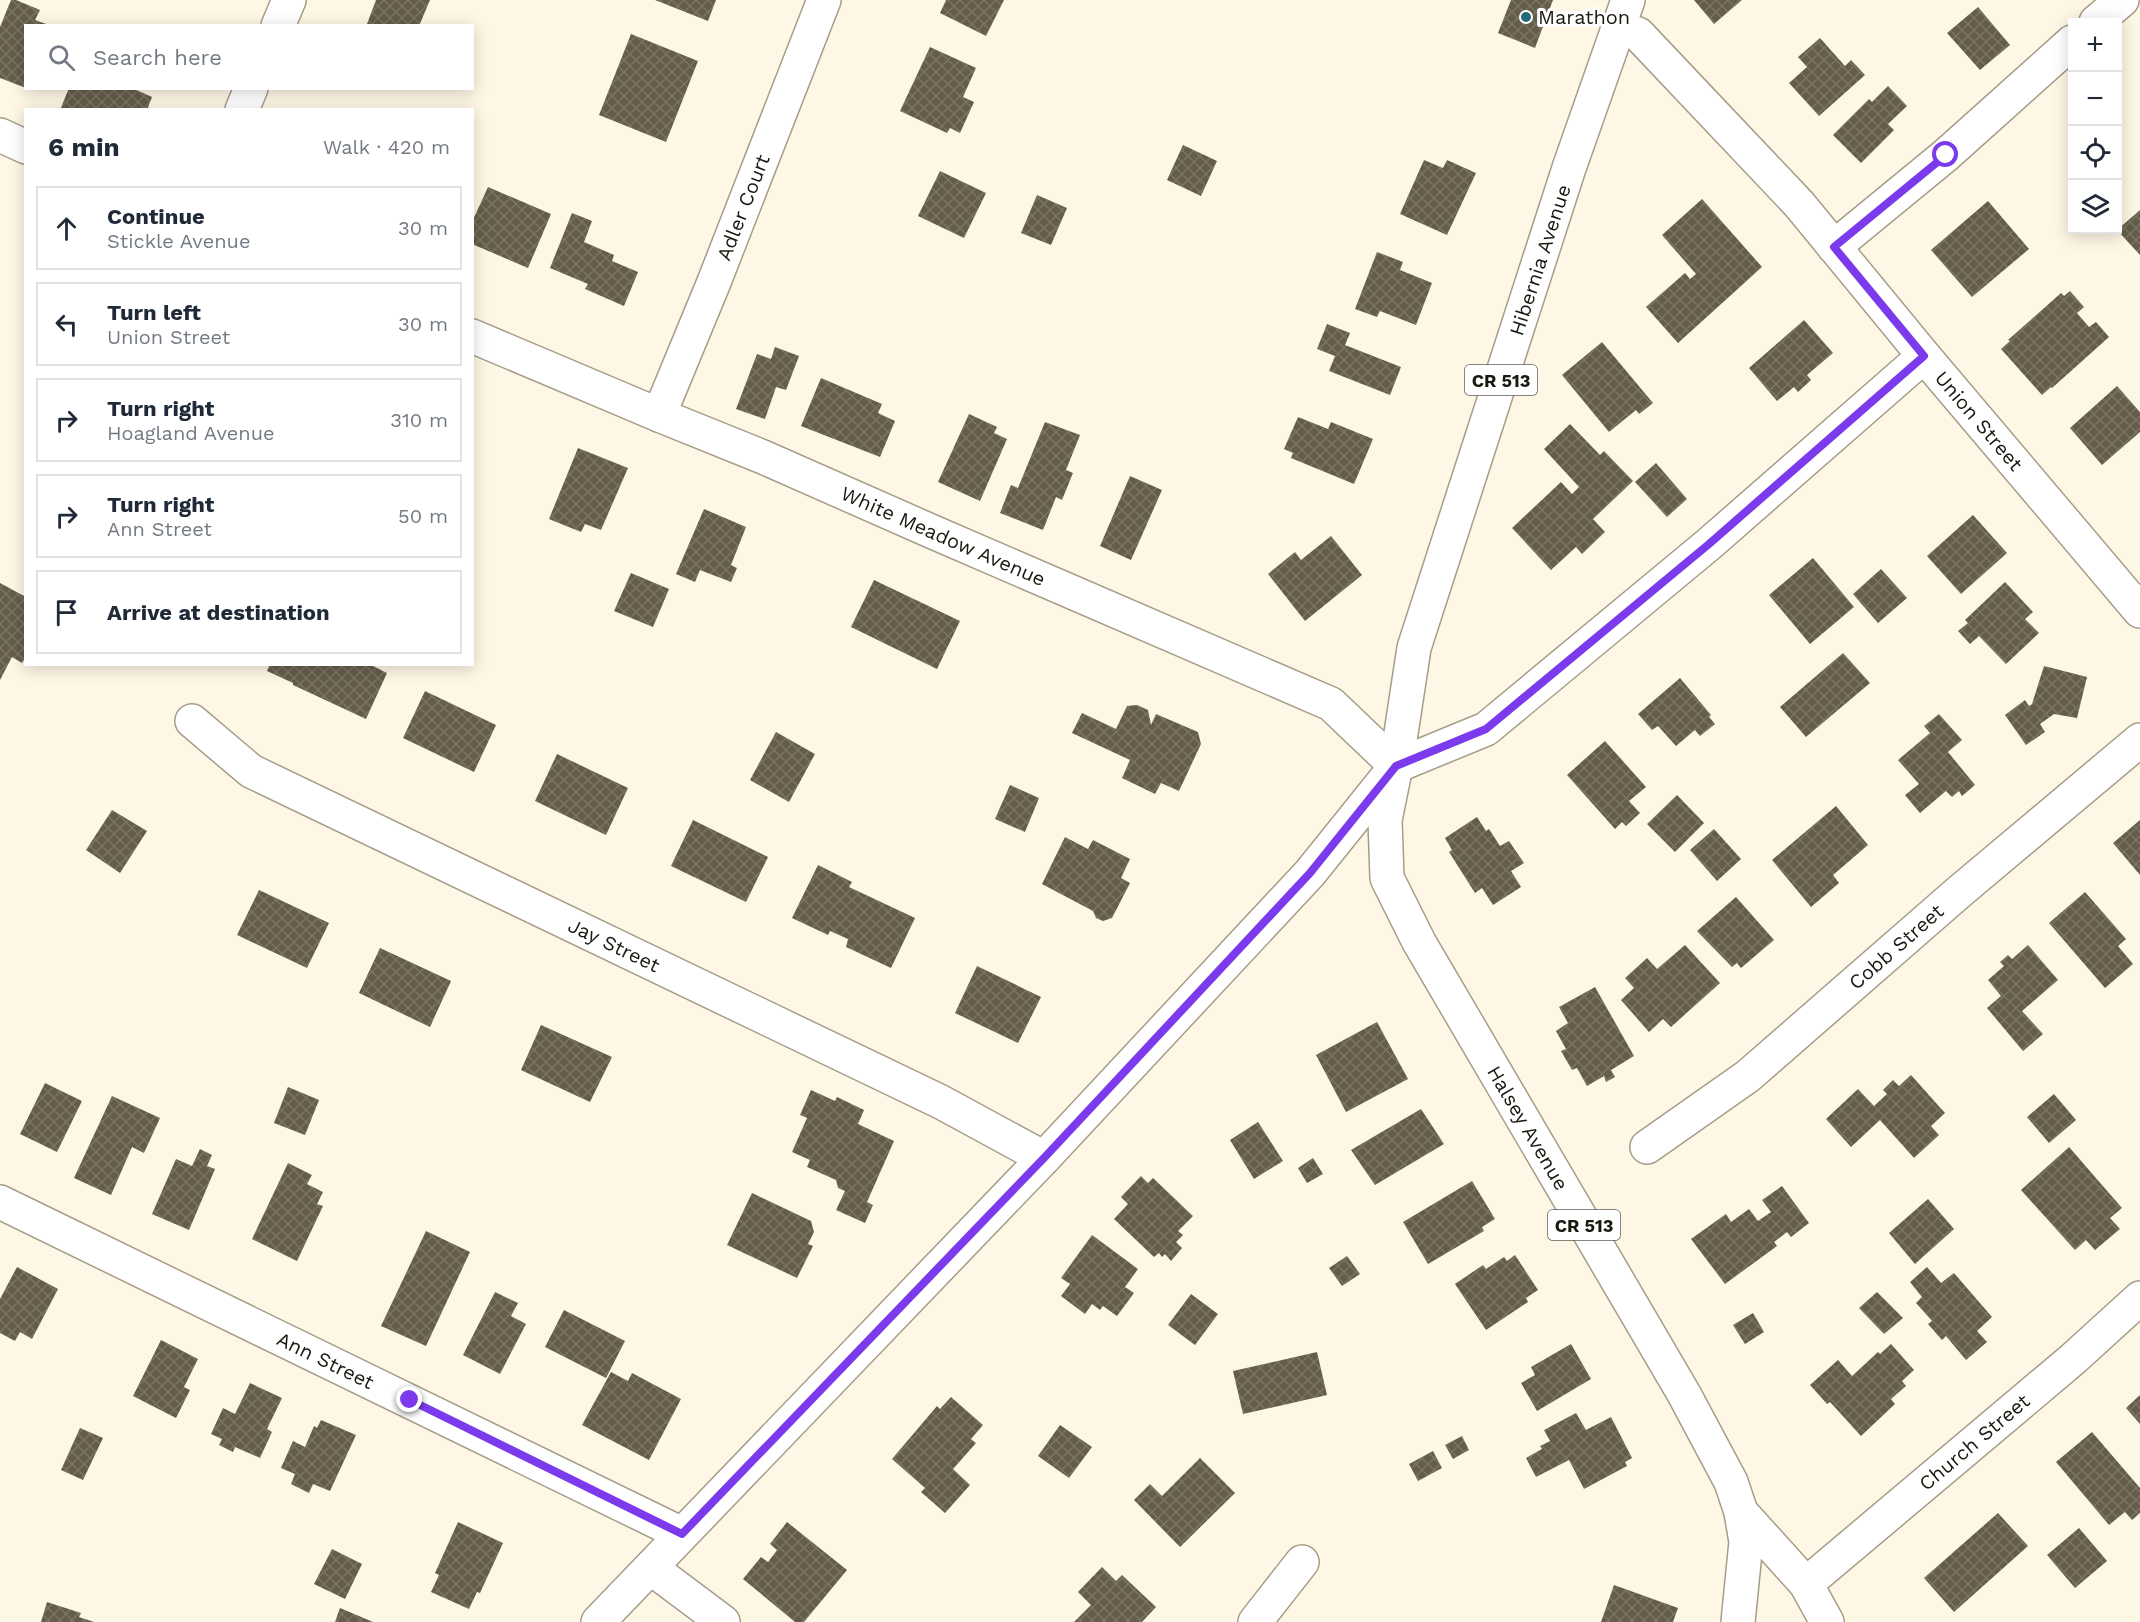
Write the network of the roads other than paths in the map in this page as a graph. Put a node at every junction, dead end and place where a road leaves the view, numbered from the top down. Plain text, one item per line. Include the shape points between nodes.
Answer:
1 (289, 0) edge
2 (824, 0) edge
3 (2122, 0) edge
4 (1623, 14) edge
5 (2101, 18) edge
6 (279, 24) edge
7 (2068, 46) edge
8 (250, 90) edge
9 (243, 108) edge
10 (0, 135) edge
11 (24, 146) edge
12 (1834, 247) junction
13 (474, 337) edge
14 (1924, 356) junction
15 (659, 415) junction
16 (2140, 610) edge
17 (192, 721) dead end
18 (2140, 740) edge
19 (1396, 766) junction
20 (1647, 1147) dead end
21 (1044, 1158) junction
22 (0, 1202) edge
23 (2140, 1298) edge
24 (1741, 1512) junction
25 (682, 1534) junction
26 (1302, 1562) dead end
27 (651, 1568) junction
28 (1806, 1584) junction
29 (598, 1622) edge
30 (723, 1622) edge
31 (1255, 1622) edge
32 (1738, 1622) edge
33 (1827, 1622) edge

1 - 6 street
2 - 15 street, Adler Court
3 - 5 street
4 - 12 street, Union Street
4 - 19 street, Hibernia Avenue / CR 513 via 1414,648
7 - 12 street via 1946,155
8 - 9 street
10 - 11 street
12 - 14 street, Union Street
13 - 15 street, White Meadow Avenue
14 - 16 street, Union Street
14 - 19 street via 1709,544 1486,729
15 - 19 street, White Meadow Avenue via 1331,704
17 - 21 street, Jay Street via 250,771 941,1102
18 - 20 street, Cobb Street via 1749,1076
19 - 21 street via 1310,873
19 - 24 street, Halsey Avenue / CR 513 via 1385,820 1387,878 1419,942 1684,1394 1731,1482
21 - 25 street
22 - 25 street, Ann Street
23 - 28 street, Church Street
24 - 28 street, Halsey Avenue
24 - 32 street, CR 513 via 1746,1542
25 - 27 street
26 - 31 street
27 - 29 street
27 - 30 street
28 - 33 street, Halsey Avenue

